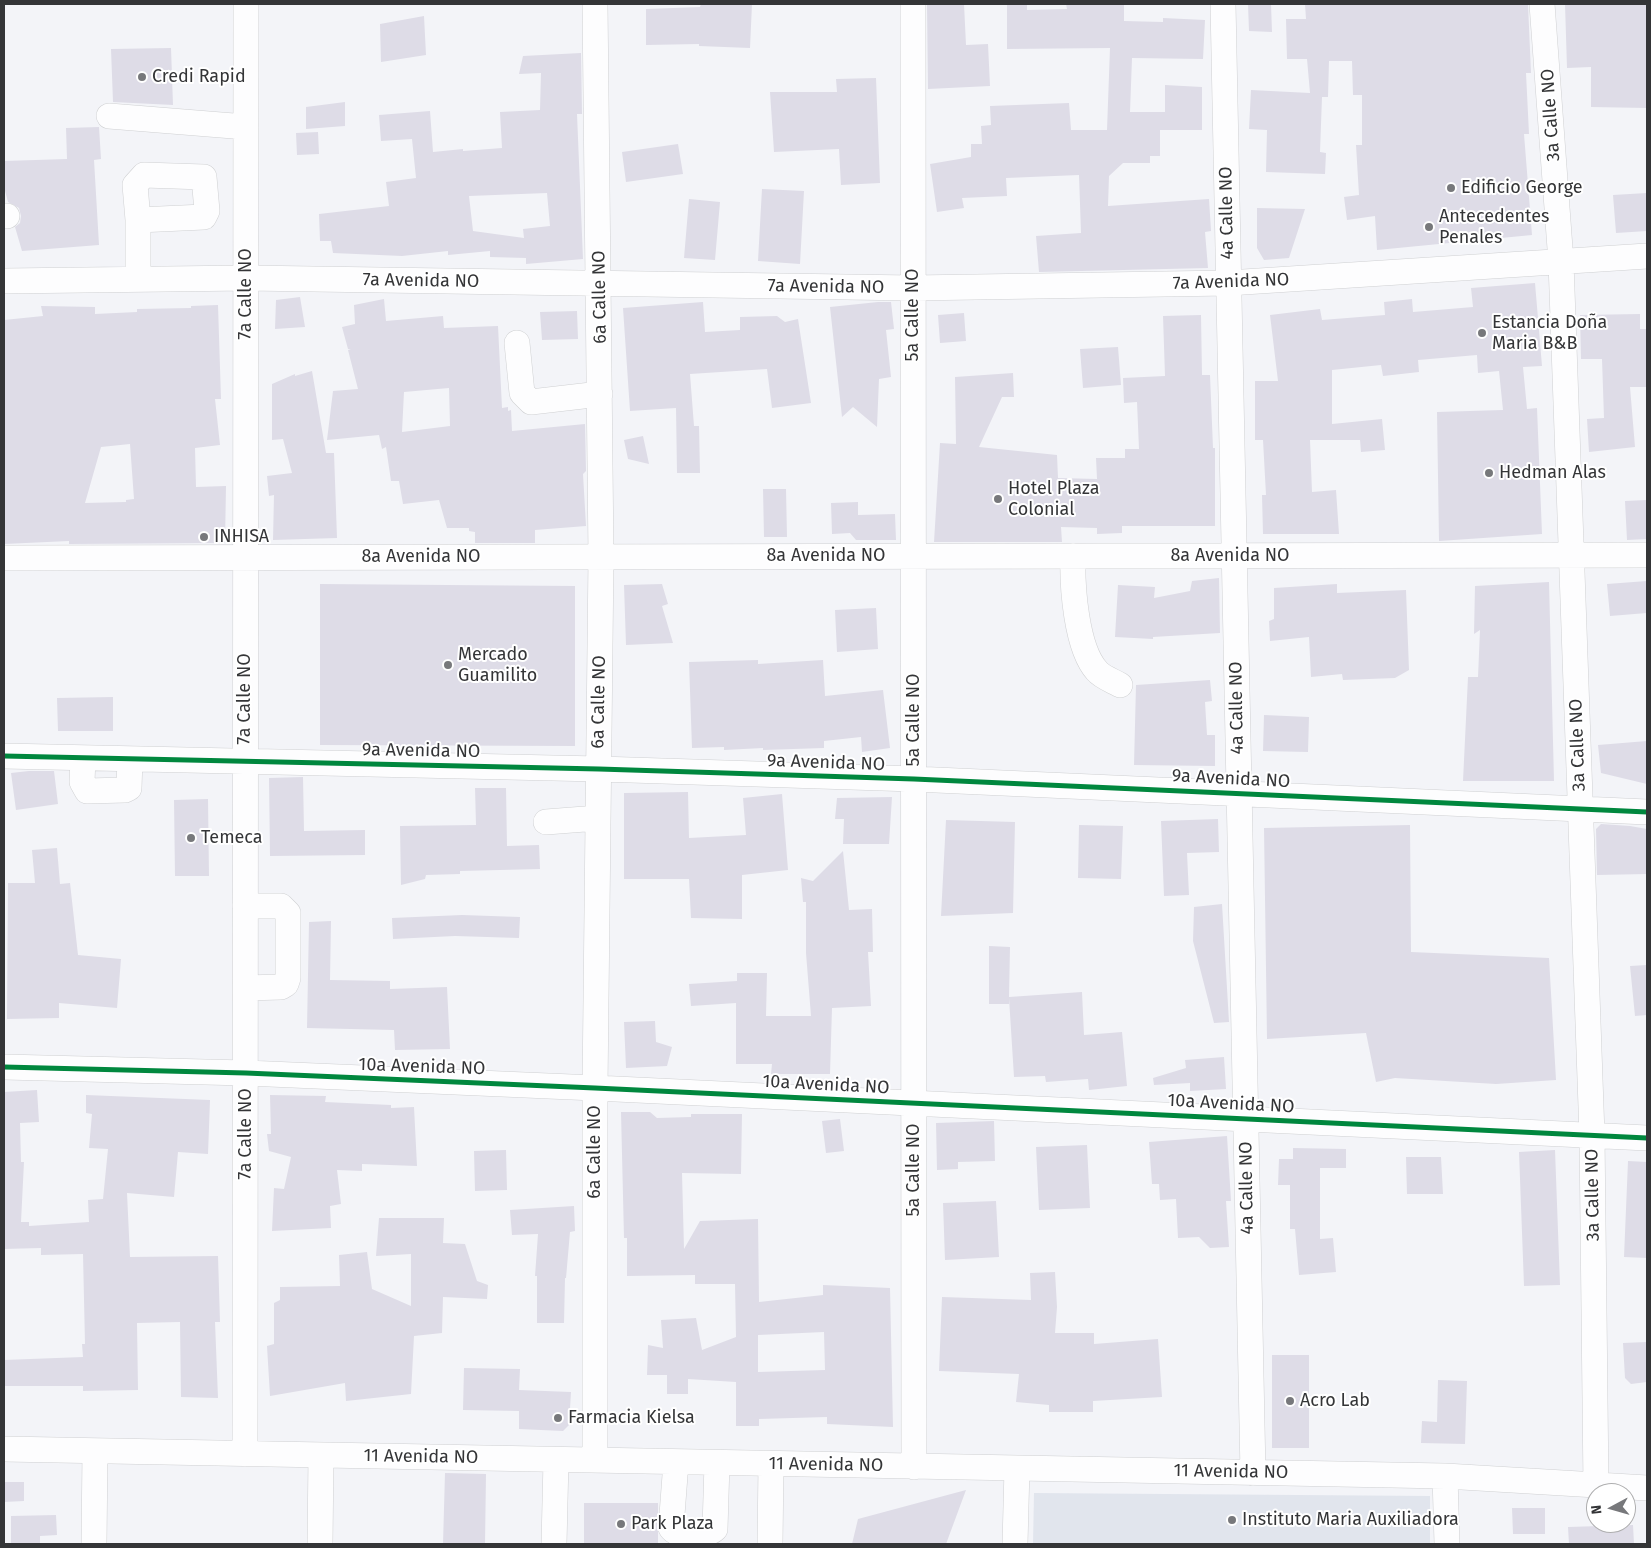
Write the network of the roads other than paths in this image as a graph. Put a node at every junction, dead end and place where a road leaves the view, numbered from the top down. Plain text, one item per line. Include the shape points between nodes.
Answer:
1 (246, 4) edge
2 (595, 4) edge
3 (913, 4) edge
4 (1223, 4) edge
5 (1542, 4) edge
6 (109, 116) dead end
7 (246, 126) junction
8 (138, 220) dead end
9 (1647, 256) edge
10 (1561, 262) junction
11 (247, 278) junction
12 (138, 279) junction
13 (4, 281) edge
14 (1228, 284) junction
15 (600, 285) junction
16 (913, 288) junction
17 (517, 343) dead end
18 (600, 394) junction
19 (1647, 554) edge
20 (1571, 555) junction
21 (914, 556) junction
22 (1073, 556) junction
23 (1234, 556) junction
24 (601, 557) junction
25 (4, 558) edge
26 (246, 558) junction
27 (1120, 685) dead end
28 (4, 756) edge
29 (83, 758) junction
30 (130, 759) junction
31 (245, 761) junction
32 (598, 769) junction
33 (914, 779) junction
34 (1239, 792) junction
35 (1580, 810) junction
36 (1647, 812) edge
37 (598, 818) junction
38 (546, 822) dead end
39 (245, 906) junction
40 (246, 988) junction
41 (4, 1067) edge
42 (246, 1073) junction
43 (595, 1088) junction
44 (914, 1103) junction
45 (1245, 1119) junction
46 (1592, 1135) junction
47 (1647, 1138) edge
48 (4, 1449) edge
49 (95, 1451) junction
50 (245, 1454) junction
51 (321, 1455) junction
52 (556, 1460) junction
53 (595, 1460) junction
54 (676, 1462) junction
55 (717, 1462) junction
56 (771, 1464) junction
57 (914, 1466) junction
58 (1016, 1468) junction
59 (1253, 1473) junction
60 (1445, 1476) junction
61 (1596, 1483) edge
62 (1586, 1486) edge
63 (94, 1544) edge
64 (320, 1544) edge
65 (554, 1544) edge
66 (770, 1544) edge
67 (1015, 1544) edge
68 (1448, 1544) edge

1 - 7 street, 7a Calle NO
2 - 15 street, 6a Calle NO
3 - 16 street, 5a Calle NO
4 - 14 street, 4a Calle NO
5 - 10 street, 3a Calle NO
6 - 7 street
7 - 11 street, 7a Calle NO
8 - 12 street
9 - 10 street, 7a Avenida NO
10 - 14 street, 7a Avenida NO
10 - 20 street, 3a Calle NO
11 - 12 street, 7a Avenida NO
11 - 15 street, 7a Avenida NO
11 - 26 street, 7a Calle NO
12 - 13 street, 7a Avenida NO
14 - 16 street, 7a Avenida NO
14 - 23 street, 4a Calle NO
15 - 16 street, 7a Avenida NO
15 - 18 street, 6a Calle NO
16 - 21 street, 5a Calle NO
17 - 18 street via 522,393 531,402
18 - 24 street, 6a Calle NO
19 - 20 street, 8a Avenida NO
20 - 23 street, 8a Avenida NO
20 - 35 street, 3a Calle NO
21 - 22 street, 8a Avenida NO
21 - 24 street, 8a Avenida NO
21 - 33 street, 5a Calle NO
22 - 23 street, 8a Avenida NO
22 - 27 street via 1072,592 1086,651 1097,672
23 - 34 street, 4a Calle NO
24 - 26 street, 8a Avenida NO
24 - 32 street, 6a Calle NO
25 - 26 street, 8a Avenida NO
26 - 31 street, 7a Calle NO
28 - 29 street, 9a Avenida NO
29 - 30 street, 9a Avenida NO
29 - 30 street via 82,782 87,791 129,788
30 - 31 street, 9a Avenida NO
31 - 32 street, 9a Avenida NO
31 - 39 street, 7a Calle NO
32 - 33 street, 9a Avenida NO
32 - 37 street, 6a Calle NO
33 - 34 street, 9a Avenida NO
33 - 44 street, 5a Calle NO
34 - 35 street, 9a Avenida NO
34 - 45 street, 4a Calle NO
35 - 36 street, 9a Avenida NO
35 - 46 street, 3a Calle NO
37 - 38 street
37 - 43 street, 6a Calle NO
39 - 40 street, 7a Calle NO
39 - 40 street via 281,906 288,913 286,984
40 - 42 street, 7a Calle NO
41 - 42 street, 10a Avenida NO
42 - 43 street, 10a Avenida NO
42 - 50 street, 7a Calle NO
43 - 44 street, 10a Avenida NO
43 - 53 street, 6a Calle NO
44 - 45 street, 10a Avenida NO
44 - 57 street, 5a Calle NO
45 - 46 street, 10a Avenida NO
45 - 59 street, 4a Calle NO
46 - 47 street, 10a Avenida NO
46 - 61 street, 3a Calle NO
48 - 49 street, 11 Avenida NO
49 - 50 street, 11 Avenida NO
49 - 63 street
50 - 51 street, 11 Avenida NO
51 - 52 street, 11 Avenida NO
51 - 64 street
52 - 53 street, 11 Avenida NO
52 - 65 street
53 - 54 street, 11 Avenida NO
54 - 55 street, 11 Avenida NO
54 - 55 street via 672,1528 678,1533 707,1534 715,1529
55 - 56 street, 11 Avenida NO
56 - 57 street, 11 Avenida NO
56 - 66 street
57 - 58 street, 11 Avenida NO
58 - 59 street, 11 Avenida NO
58 - 67 street
59 - 60 street, 11 Avenida NO
60 - 62 street, 11 Avenida NO
60 - 68 street

